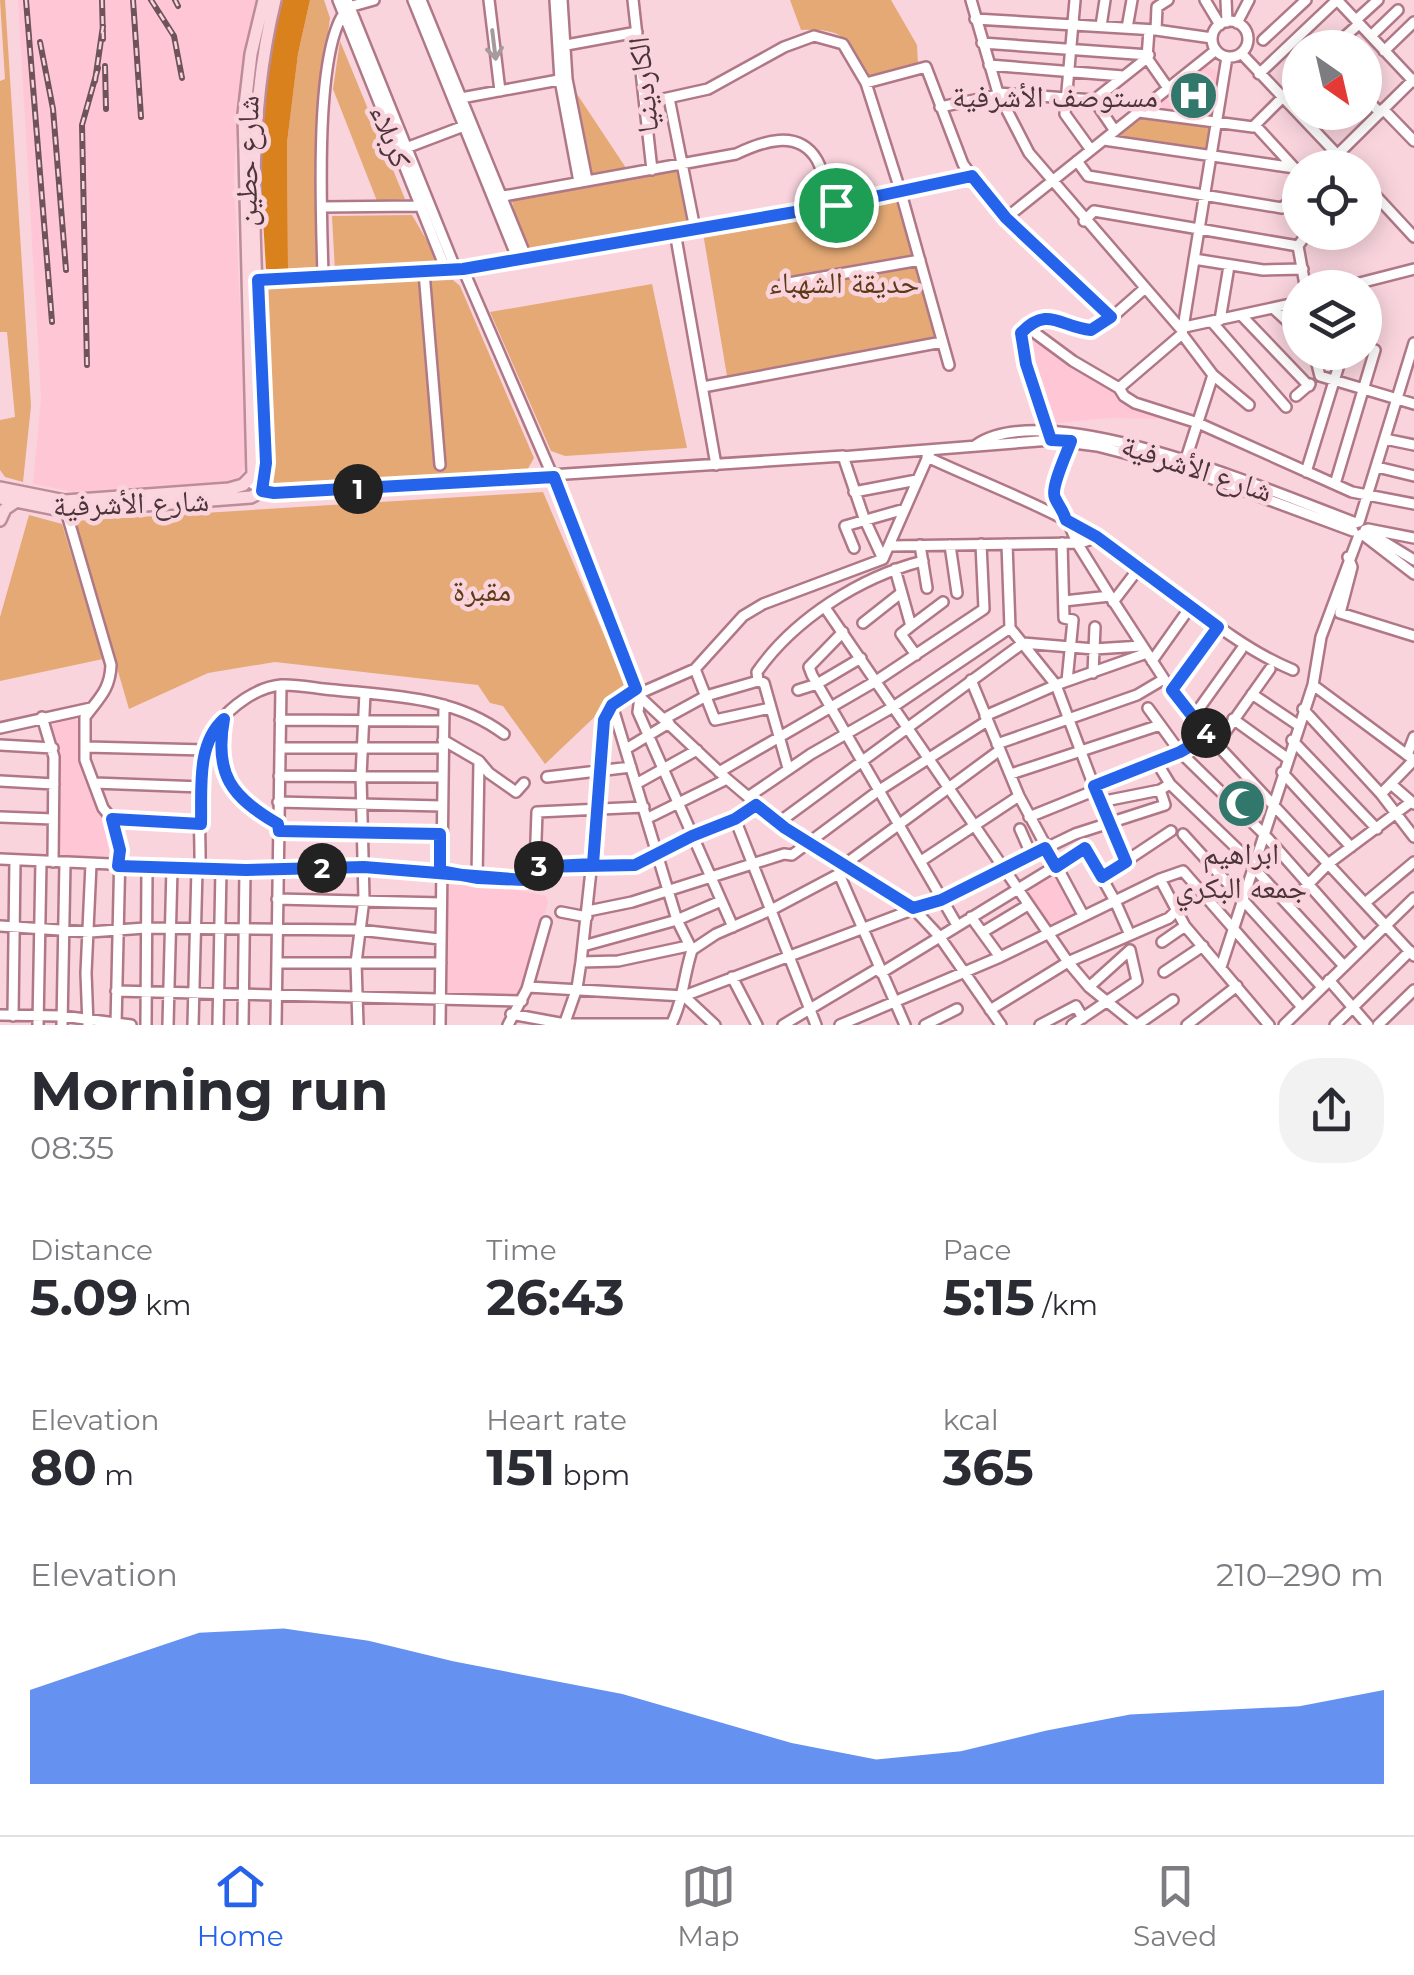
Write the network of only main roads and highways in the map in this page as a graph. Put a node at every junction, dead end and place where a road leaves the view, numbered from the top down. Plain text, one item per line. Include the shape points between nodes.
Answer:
1 (264, 0) edge
2 (275, 0) edge
3 (0, 488) edge
4 (229, 490) joint
5 (262, 491) joint
6 (0, 498) edge
7 (15, 502) junction
8 (0, 520) edge

1 - 4 main road, شارع حطين via 244,114 254,469 249,481
2 - 5 main road, شارع حطين via 254,116
3 - 4 main road, شارع الأشرفية via 65,501
5 - 7 main road, شارع الأشرفية via 66,511
6 - 7 main road, شارع الأشرفية
7 - 8 main road

